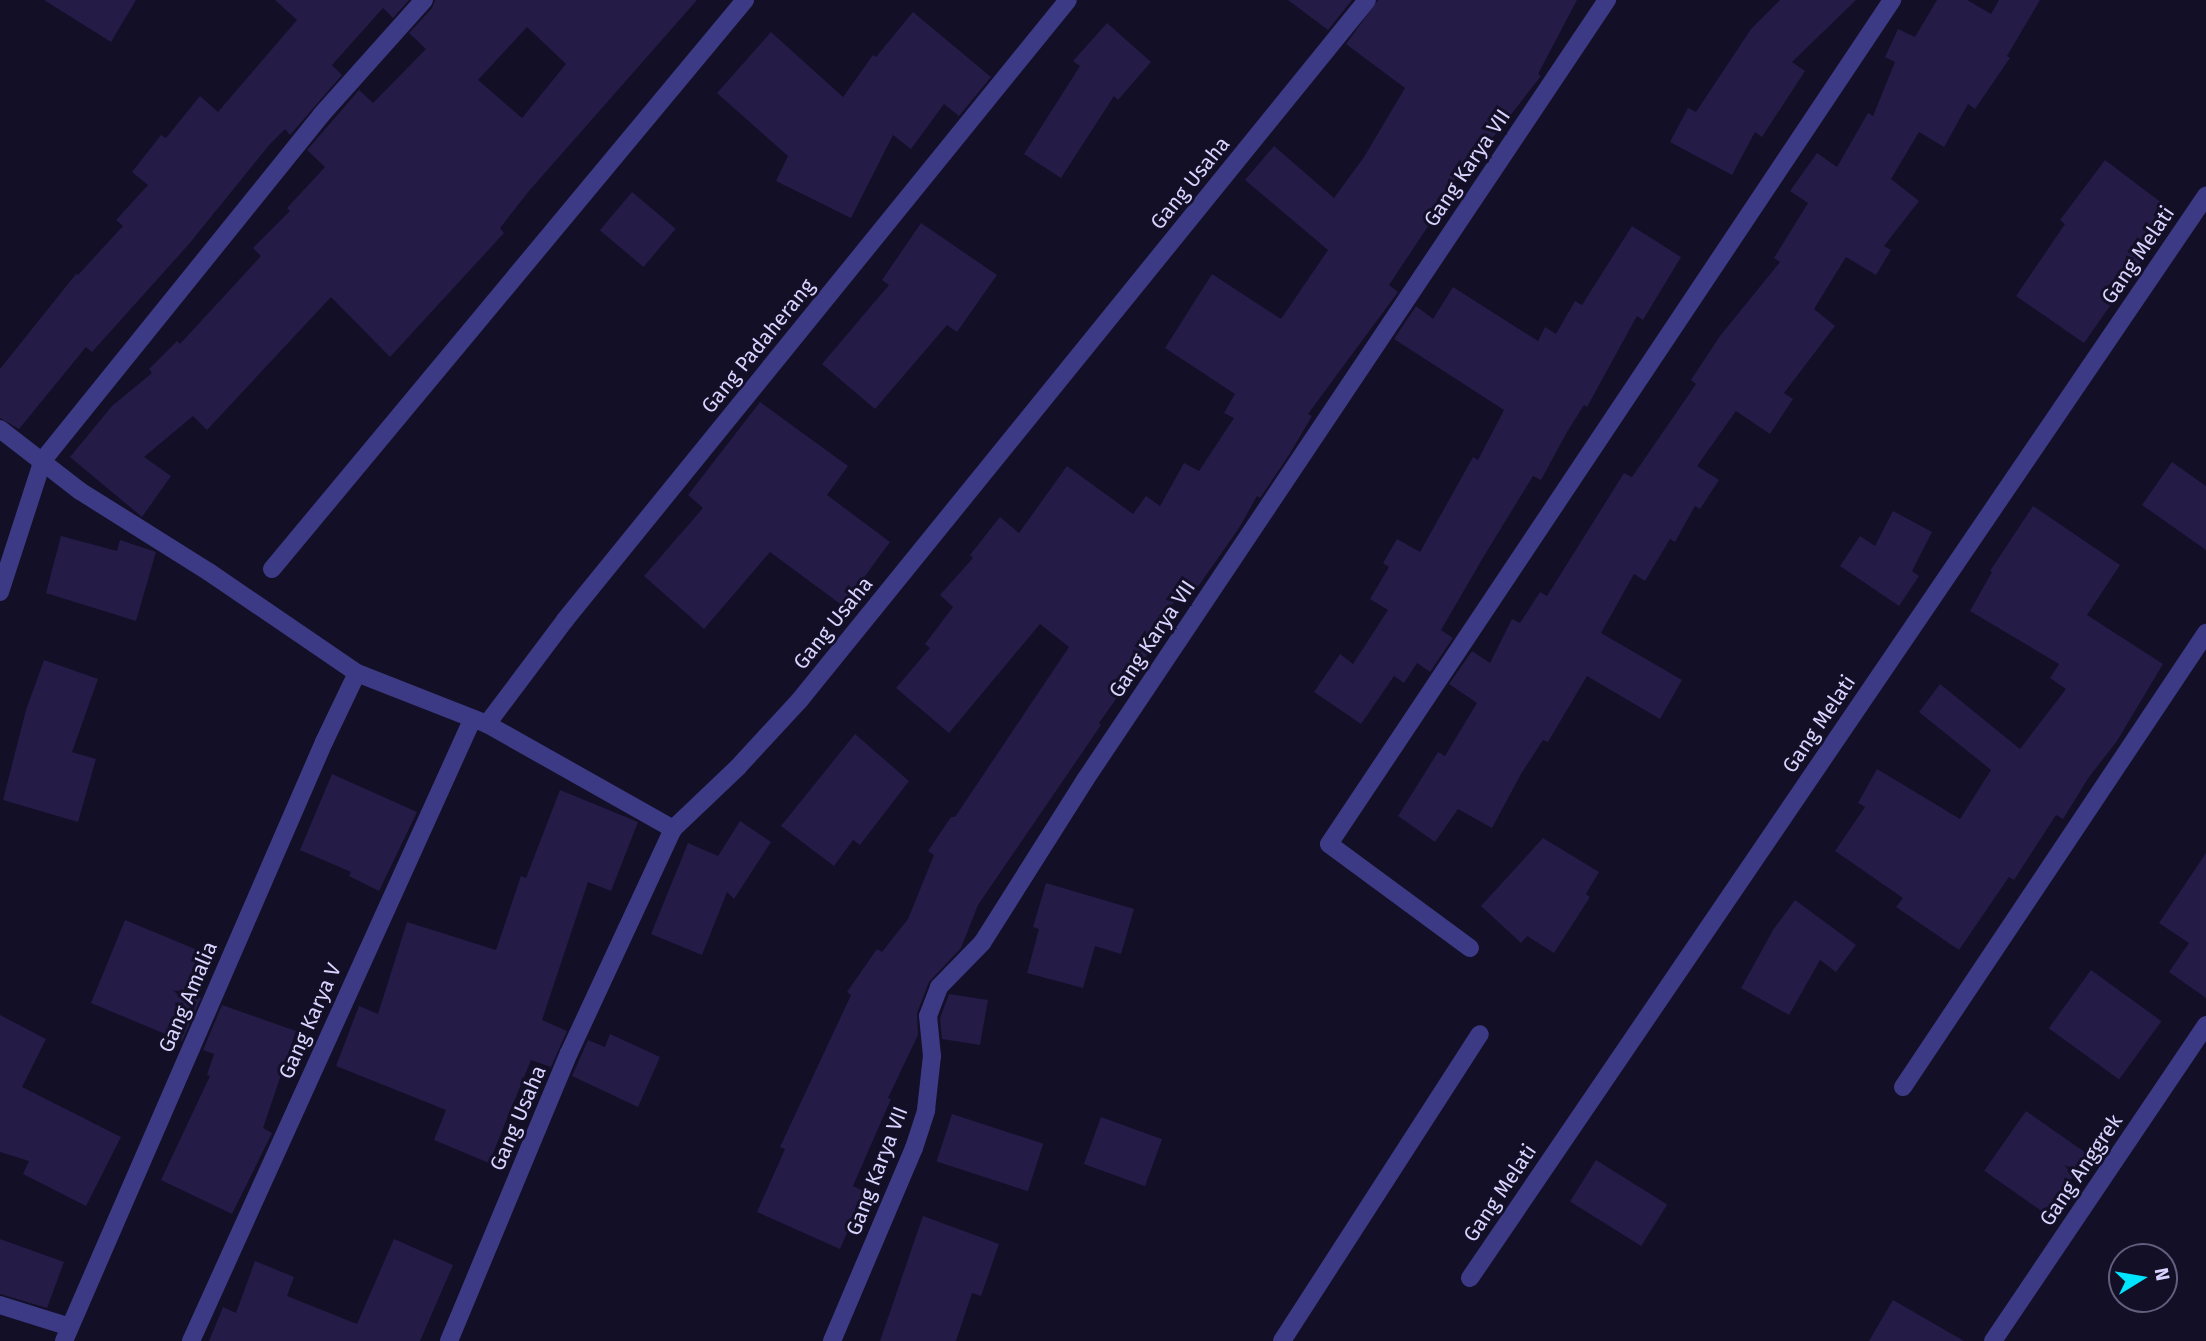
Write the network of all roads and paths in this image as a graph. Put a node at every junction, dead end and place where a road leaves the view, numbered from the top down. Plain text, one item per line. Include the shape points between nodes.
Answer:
1 (424, 0) edge
2 (745, 0) edge
3 (1068, 0) edge
4 (1367, 0) edge
5 (1607, 0) edge
6 (1892, 0) edge
7 (2206, 196) edge
8 (0, 429) edge
9 (43, 460) junction
10 (272, 569) dead end
11 (0, 592) edge
12 (2206, 633) edge
13 (357, 673) junction
14 (480, 722) junction
15 (673, 829) junction
16 (1470, 948) dead end
17 (2206, 1025) edge
18 (1480, 1034) dead end
19 (1903, 1087) dead end
20 (1470, 1278) dead end
21 (0, 1305) edge
22 (67, 1334) edge
23 (191, 1341) edge
24 (449, 1341) edge
25 (832, 1341) edge
26 (1282, 1341) edge
27 (1993, 1341) edge

1 - 9 street via 322,114
2 - 10 street
3 - 14 street, Gang Padaherang
4 - 15 street, Gang Usaha via 799,701
5 - 25 street, Gang Karya VII via 1085,780 982,943 939,988 928,1016 932,1056 926,1110
6 - 16 street via 1329,844
7 - 20 street, Gang Melati
8 - 9 street
9 - 11 street
9 - 13 street via 80,491
12 - 19 street
13 - 14 street
13 - 22 street, Gang Amalia
14 - 15 street
14 - 23 street, Gang Karya V
15 - 24 street, Gang Usaha via 569,1053
17 - 27 street, Gang Anggrek
18 - 26 street
21 - 22 street

